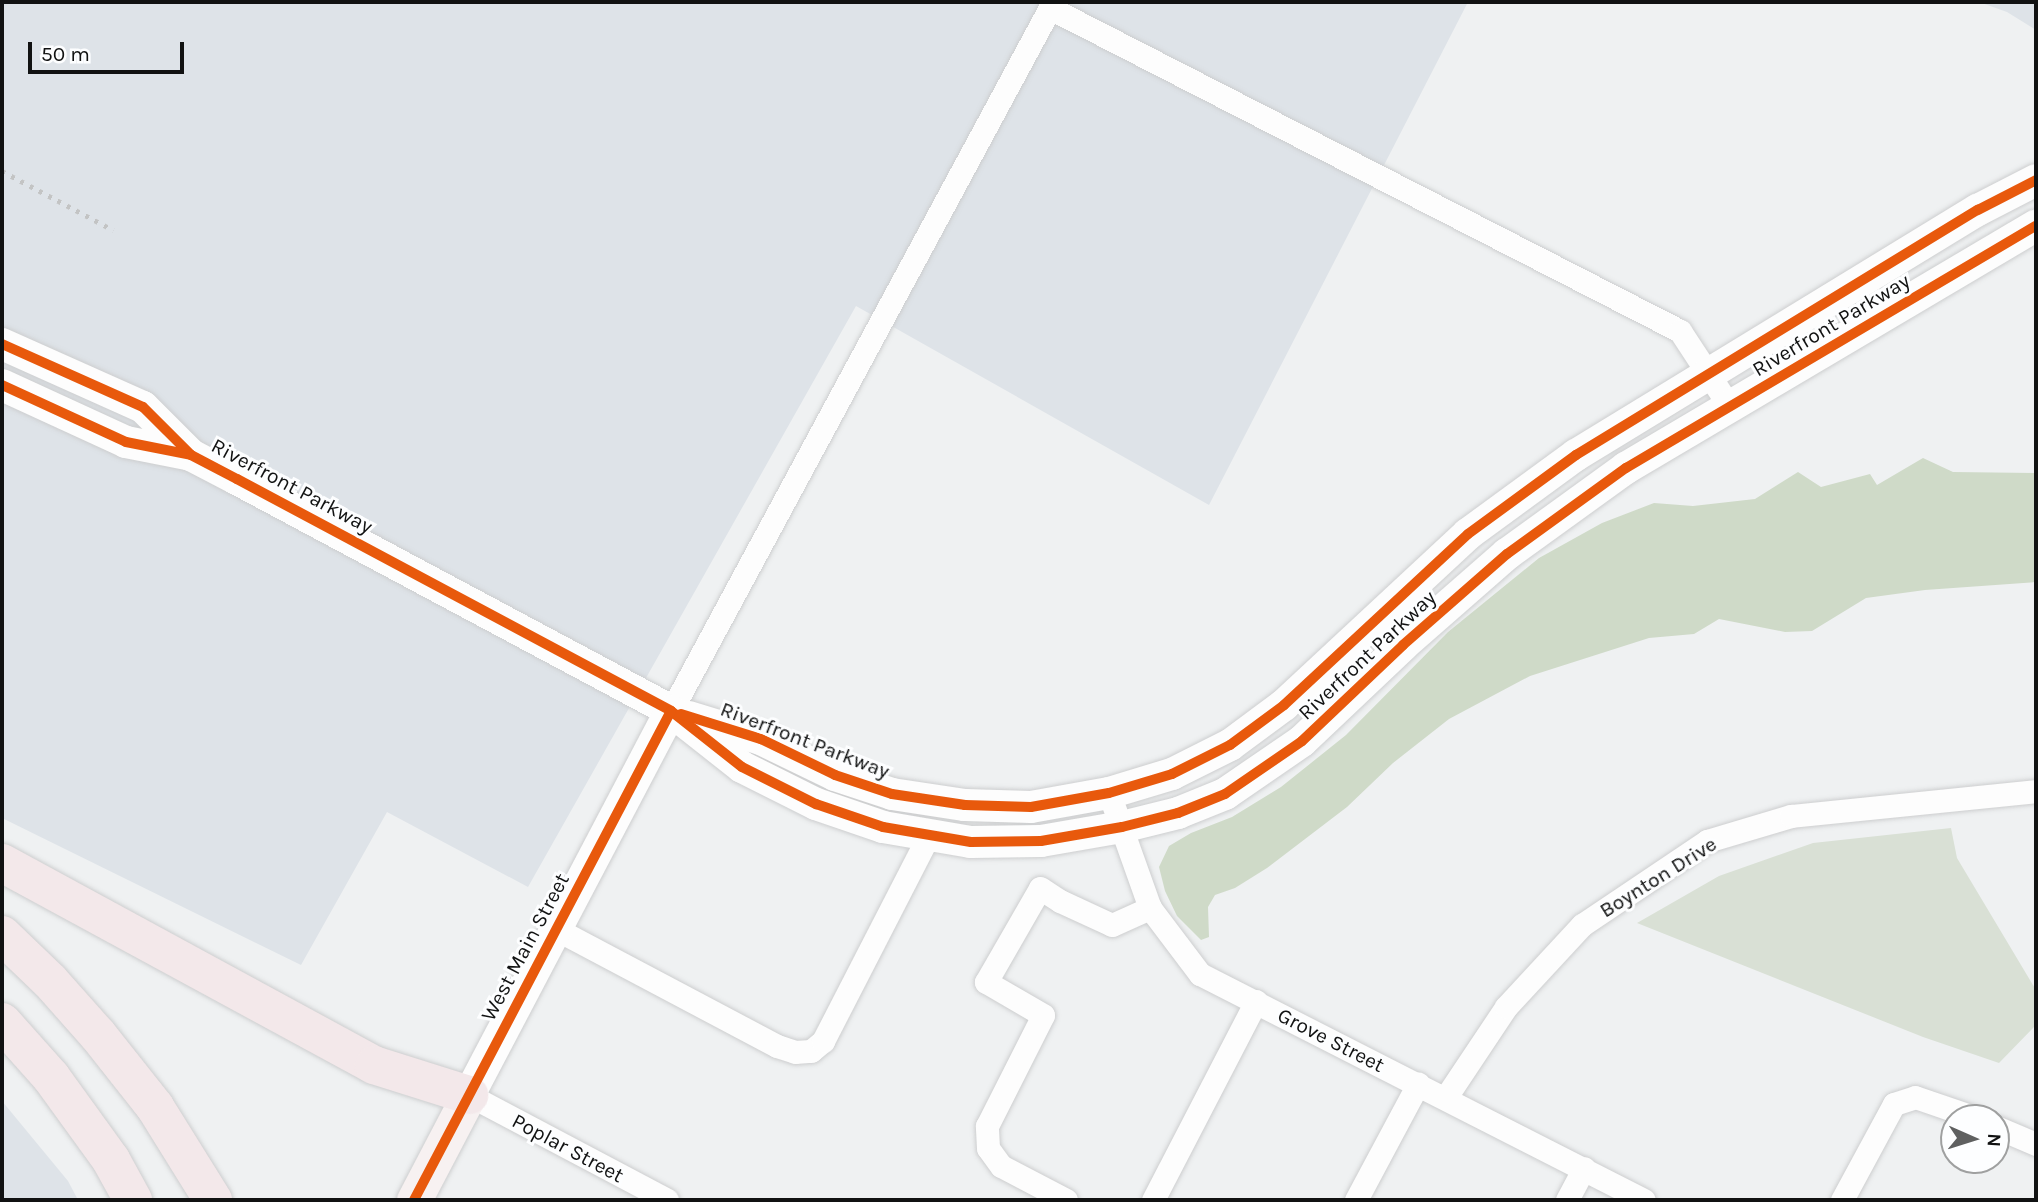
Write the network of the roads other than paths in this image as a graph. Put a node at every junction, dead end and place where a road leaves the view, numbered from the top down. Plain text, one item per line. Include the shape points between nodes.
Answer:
1 (1051, 5) edge
2 (2036, 180) edge
3 (2036, 226) edge
4 (2, 344) edge
5 (1708, 374) junction
6 (2, 385) edge
7 (1730, 407) junction
8 (191, 455) junction
9 (671, 711) junction
10 (2036, 791) edge
11 (1110, 793) junction
12 (1122, 827) junction
13 (929, 835) junction
14 (2, 863) edge
15 (1150, 908) junction
16 (556, 929) junction
17 (8, 939) edge
18 (1256, 1001) junction
19 (2, 1023) edge
20 (1418, 1084) junction
21 (469, 1095) junction
22 (1446, 1097) junction
23 (1940, 1106) edge
24 (2010, 1133) edge
25 (2036, 1144) edge
26 (1584, 1168) junction
27 (134, 1200) edge
28 (213, 1200) edge
29 (414, 1200) edge
30 (667, 1200) edge
31 (1066, 1200) edge
32 (1153, 1200) edge
33 (1356, 1200) edge
34 (1567, 1200) edge
35 (1644, 1200) edge
36 (1842, 1200) edge

1 - 5 street via 1680,331
1 - 9 street
2 - 5 main road, Riverfront Parkway via 1978,209
3 - 7 main road, Riverfront Parkway
4 - 8 main road, Riverfront Parkway via 143,407
5 - 7 street
5 - 11 main road, Riverfront Parkway via 1576,455 1468,534 1284,705 1230,745 1172,774
6 - 8 main road, Riverfront Parkway via 126,442
7 - 12 main road, Riverfront Parkway via 1626,468 1507,554 1303,741 1225,794 1178,813
8 - 9 main road, Riverfront Parkway
9 - 11 main road, Riverfront Parkway via 761,738 835,775 892,793 965,805 1031,807
9 - 13 main road, Riverfront Parkway via 742,767 804,798 883,827
9 - 16 main road, West Main Street
10 - 22 street, Boynton Drive via 1791,816 1707,841 1582,925 1506,1007
11 - 12 street, Grove Street
12 - 13 main road, Riverfront Parkway via 1041,841 971,842
12 - 15 street, Grove Street
13 - 16 street via 823,1041 811,1051 777,1046
14 - 21 highway via 374,1065
15 - 18 street, Grove Street via 1200,974
15 - 31 street via 1112,925 1040,888 986,982 1042,1015 987,1126 988,1148 1001,1166
16 - 21 main road, West Main Street
17 - 28 highway via 98,1035 155,1107
18 - 20 street, Grove Street
18 - 32 street
19 - 27 highway via 51,1077
20 - 22 street, Grove Street
20 - 33 street
21 - 29 main road, West Main Street
21 - 30 street, Poplar Street
22 - 26 street, Grove Street
23 - 36 street via 1914,1097 1894,1104
24 - 25 street
26 - 34 street
26 - 35 street, Grove Street

